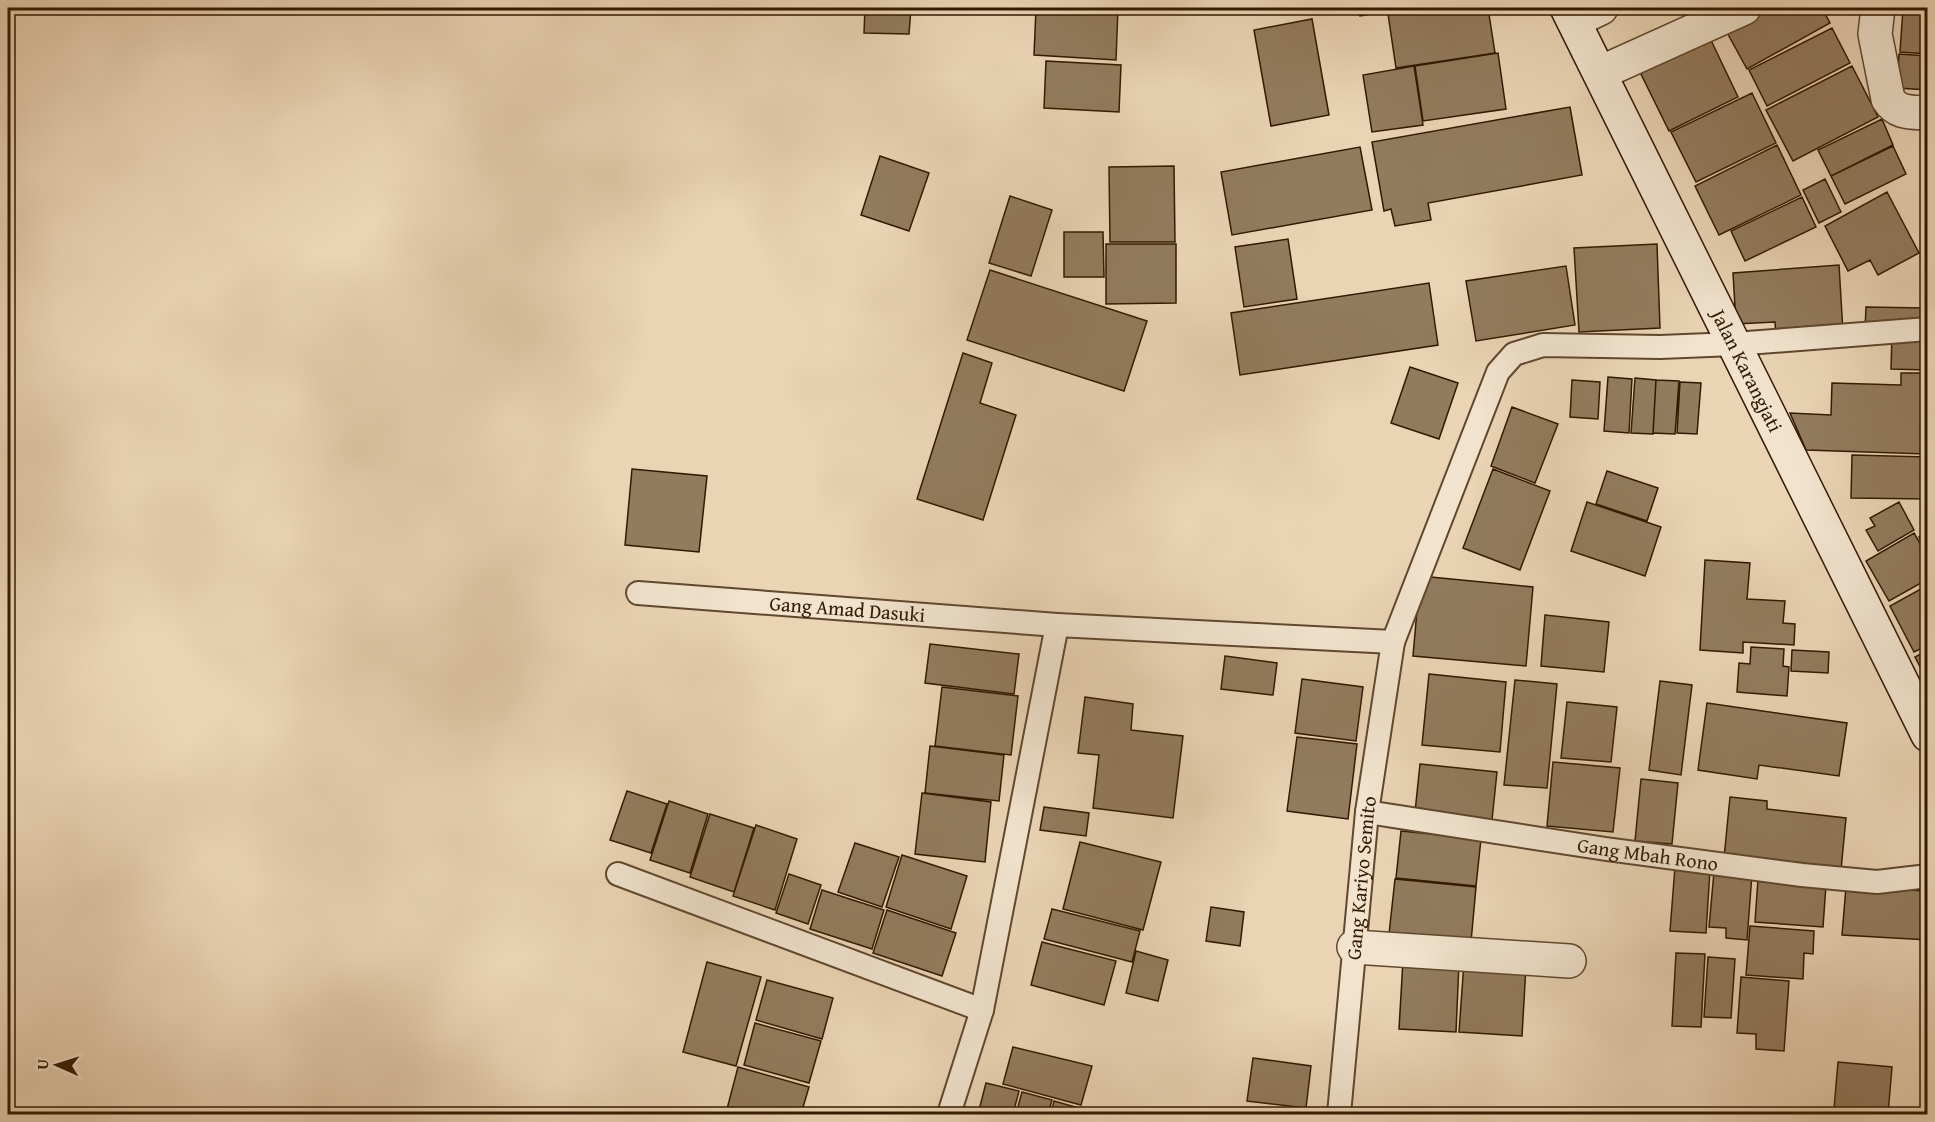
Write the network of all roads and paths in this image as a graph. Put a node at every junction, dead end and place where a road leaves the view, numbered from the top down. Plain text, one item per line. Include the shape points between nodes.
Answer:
1 (1744, 8) edge
2 (1857, 8) edge
3 (1581, 12) edge
4 (1876, 21) edge
5 (1600, 73) junction
6 (1928, 112) edge
7 (1928, 329) edge
8 (1734, 344) junction
9 (638, 592) dead end
10 (1057, 625) junction
11 (1393, 642) junction
12 (1928, 735) edge
13 (1367, 812) junction
14 (618, 874) dead end
15 (1928, 876) edge
16 (1354, 947) junction
17 (1569, 961) dead end
18 (982, 1010) junction
19 (949, 1114) edge
20 (1339, 1114) edge

1 - 5 street
2 - 4 street
3 - 5 street, Jalan Karangjati
4 - 6 street via 1888,99 1902,111
5 - 8 street, Jalan Karangjati
7 - 8 lane, Gang Kariyo Semito
8 - 11 lane, Gang Kariyo Semito via 1543,345 1514,354 1498,372
8 - 12 street, Jalan Karangjati
9 - 10 lane, Gang Amad Dasuki
10 - 11 lane, Gang Amad Dasuki
10 - 18 lane
11 - 13 lane, Gang Kariyo Semito
13 - 15 lane, Gang Mbah Rono via 1802,876 1877,882
13 - 16 lane, Gang Kariyo Semito
14 - 18 lane
16 - 17 street
16 - 20 lane, Gang Kariyo Semito
18 - 19 lane

